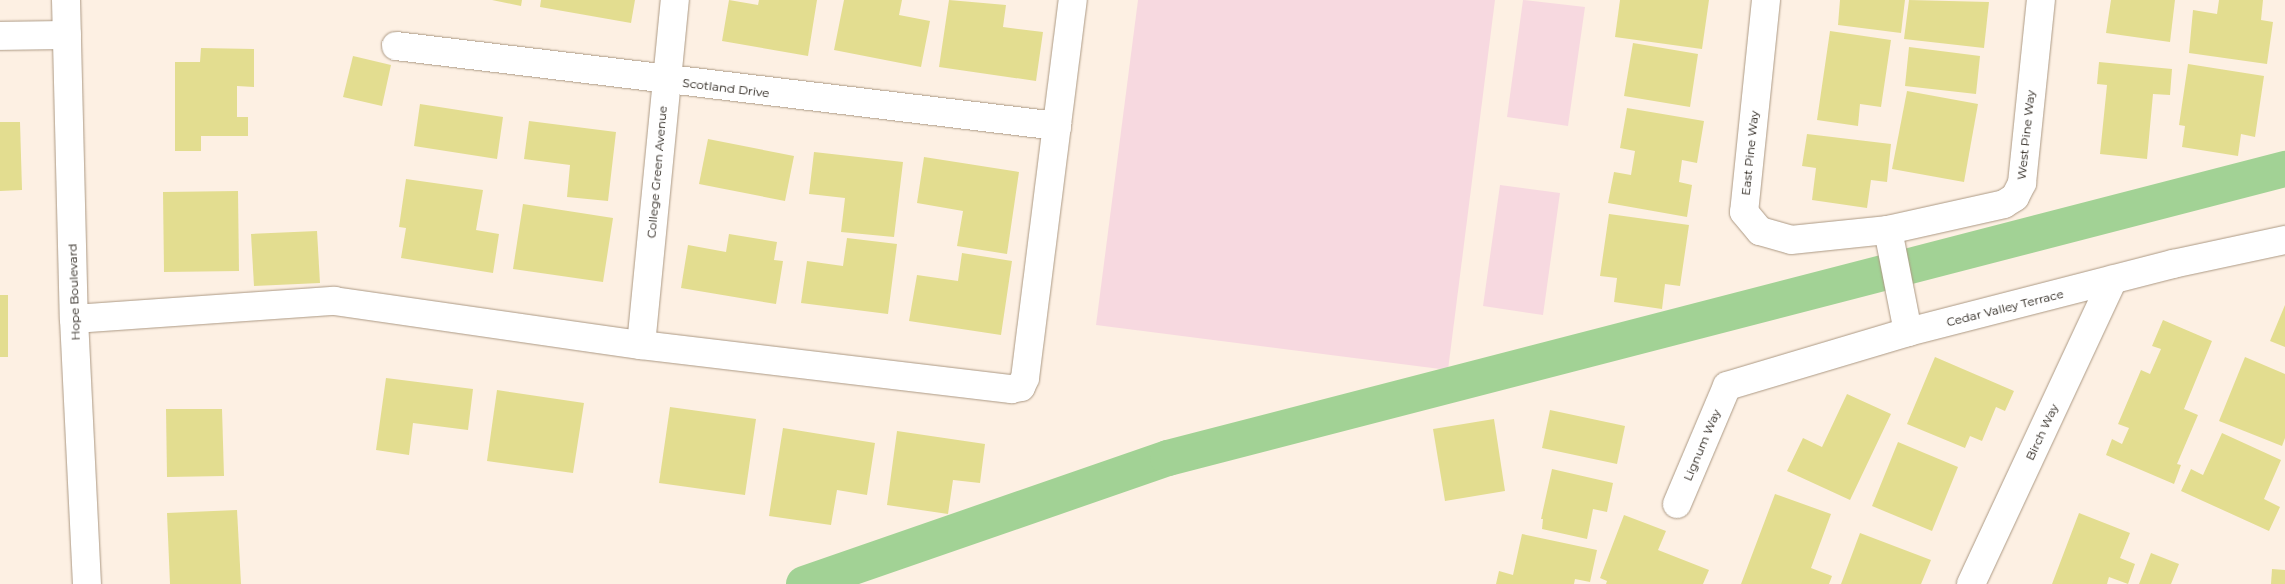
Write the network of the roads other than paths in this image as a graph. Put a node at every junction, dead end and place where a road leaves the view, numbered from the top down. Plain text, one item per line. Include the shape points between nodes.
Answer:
1 (66, 0) edge
2 (675, 0) edge
3 (1073, 0) edge
4 (1766, 0) edge
5 (2040, 0) edge
6 (67, 35) junction
7 (0, 36) edge
8 (396, 46) dead end
9 (665, 80) junction
10 (1057, 126) junction
11 (1888, 230) junction
12 (2285, 240) edge
13 (2112, 280) junction
14 (74, 320) junction
15 (1908, 332) junction
16 (641, 344) junction
17 (1727, 386) joint
18 (1677, 504) dead end
19 (87, 584) edge
20 (1971, 584) edge

1 - 6 street, Hope Boulevard
2 - 9 street, College Green Avenue
3 - 10 street
4 - 11 street, East Pine Way via 1744,212 1760,231 1791,240
5 - 11 street, West Pine Way via 2022,183 2015,197 2004,204
6 - 7 street
6 - 14 street, Hope Boulevard
8 - 9 street, Scotland Drive
9 - 10 street, Scotland Drive
9 - 16 street, College Green Avenue
10 - 16 street via 1021,386 1011,389
11 - 15 street
12 - 13 street, Cedar Valley Terrace
13 - 15 street, Cedar Valley Terrace
13 - 20 street, Birch Way
14 - 16 street via 334,301
14 - 19 street, Hope Boulevard
15 - 17 street, Cedar Valley Terrace
17 - 18 street, Lignum Way

